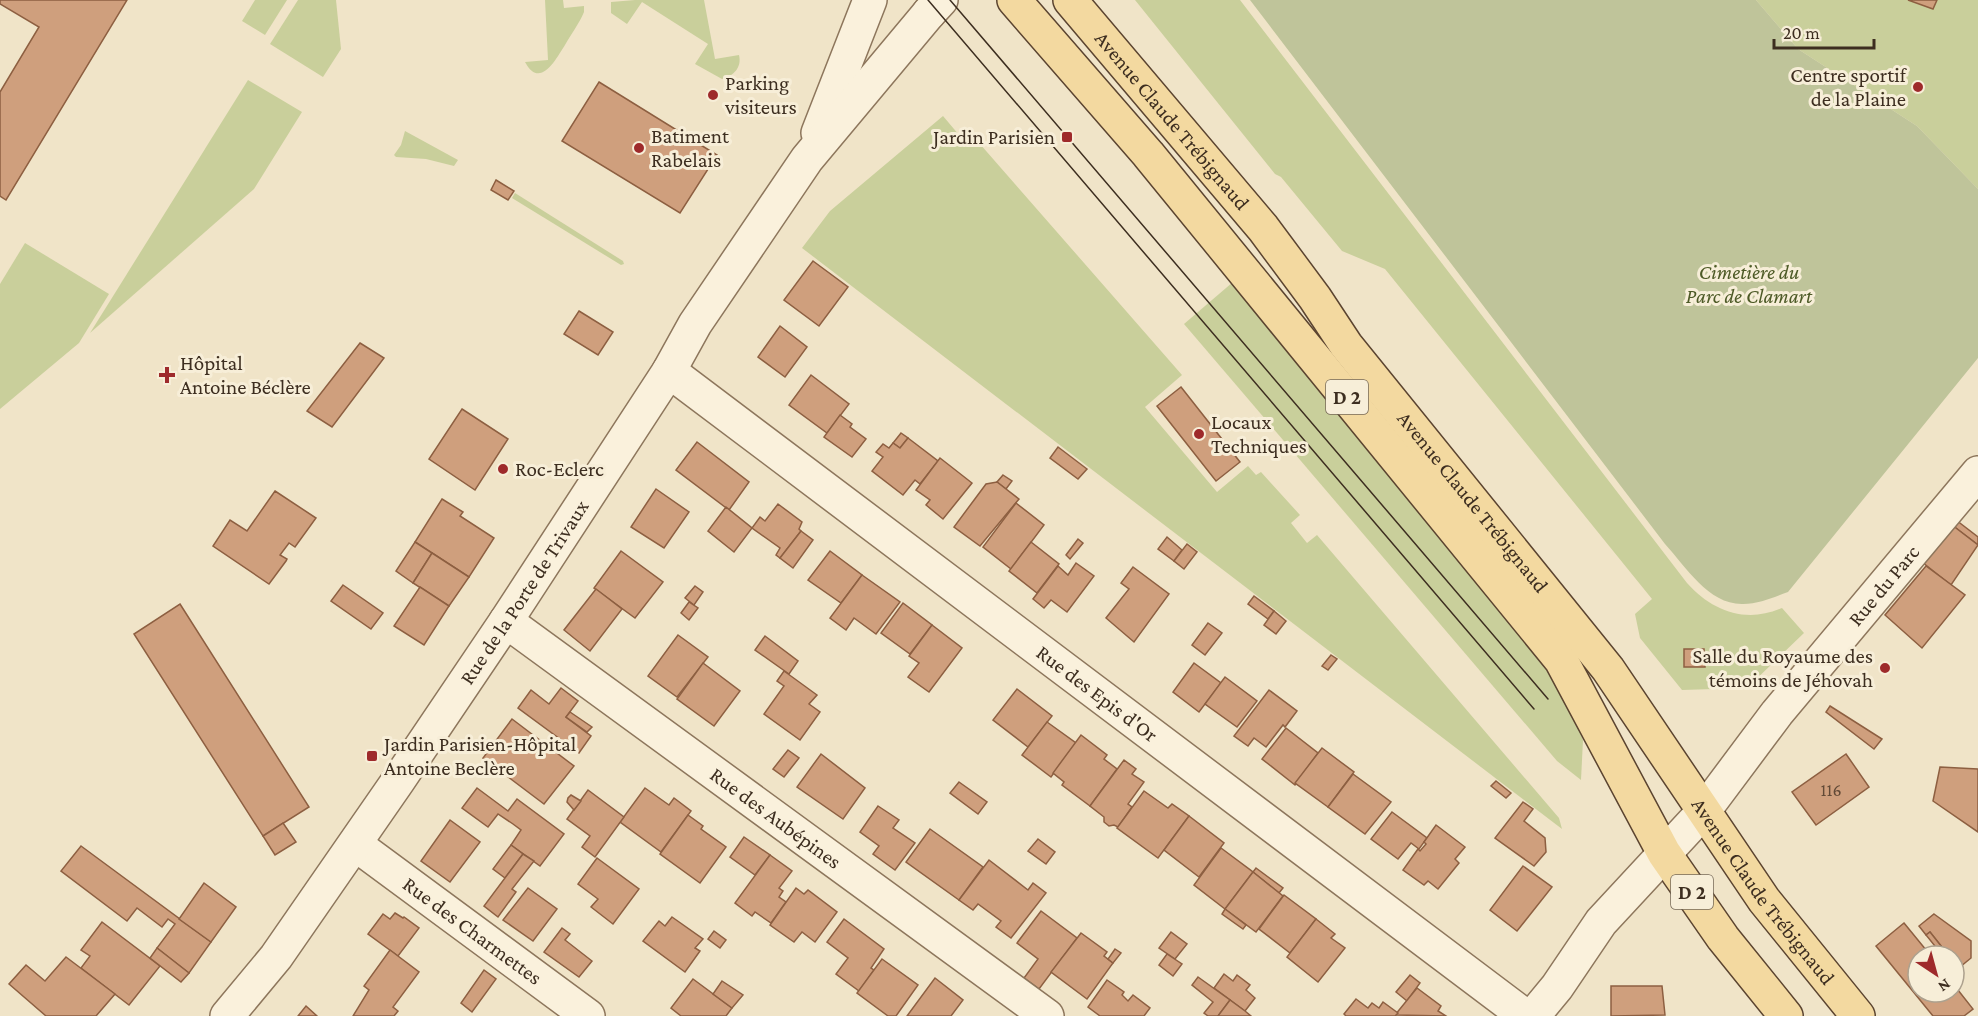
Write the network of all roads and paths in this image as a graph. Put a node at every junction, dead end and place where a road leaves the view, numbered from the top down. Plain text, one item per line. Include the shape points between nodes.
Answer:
1 (870, 0) edge
2 (1014, 0) edge
3 (1070, 0) edge
4 (935, 7) edge
5 (807, 159) junction
6 (669, 371) junction
7 (1978, 473) edge
8 (506, 621) junction
9 (1703, 812) junction
10 (355, 844) junction
11 (1664, 853) junction
12 (227, 1016) edge
13 (588, 1016) edge
14 (1047, 1016) edge
15 (1525, 1016) edge
16 (1533, 1016) edge
17 (1786, 1016) edge
18 (1858, 1016) edge

1 - 5 street, Rue de la Porte de Trivaux
2 - 11 main road, D 2 via 1156,164 1561,660
3 - 9 main road, Avenue Claude Trébignaud / D 2 via 1263,228 1346,345 1608,669
4 - 5 street, Rue de la Porte de Trivaux
5 - 6 street, Rue de la Porte de Trivaux via 695,324
6 - 8 street, Rue de la Porte de Trivaux
6 - 15 street, Rue des Epis d'Or
7 - 9 street, Rue du Parc via 1777,713
8 - 10 street, Rue de la Porte de Trivaux
8 - 14 street, Rue des Aubépines
9 - 11 street, Rue du Parc
9 - 18 main road, Avenue Claude Trébignaud / D 2 via 1767,904
10 - 12 street, Rue de la Porte de Trivaux via 276,957
10 - 13 street, Rue des Charmettes
11 - 16 street via 1600,922
11 - 17 main road, D 2

